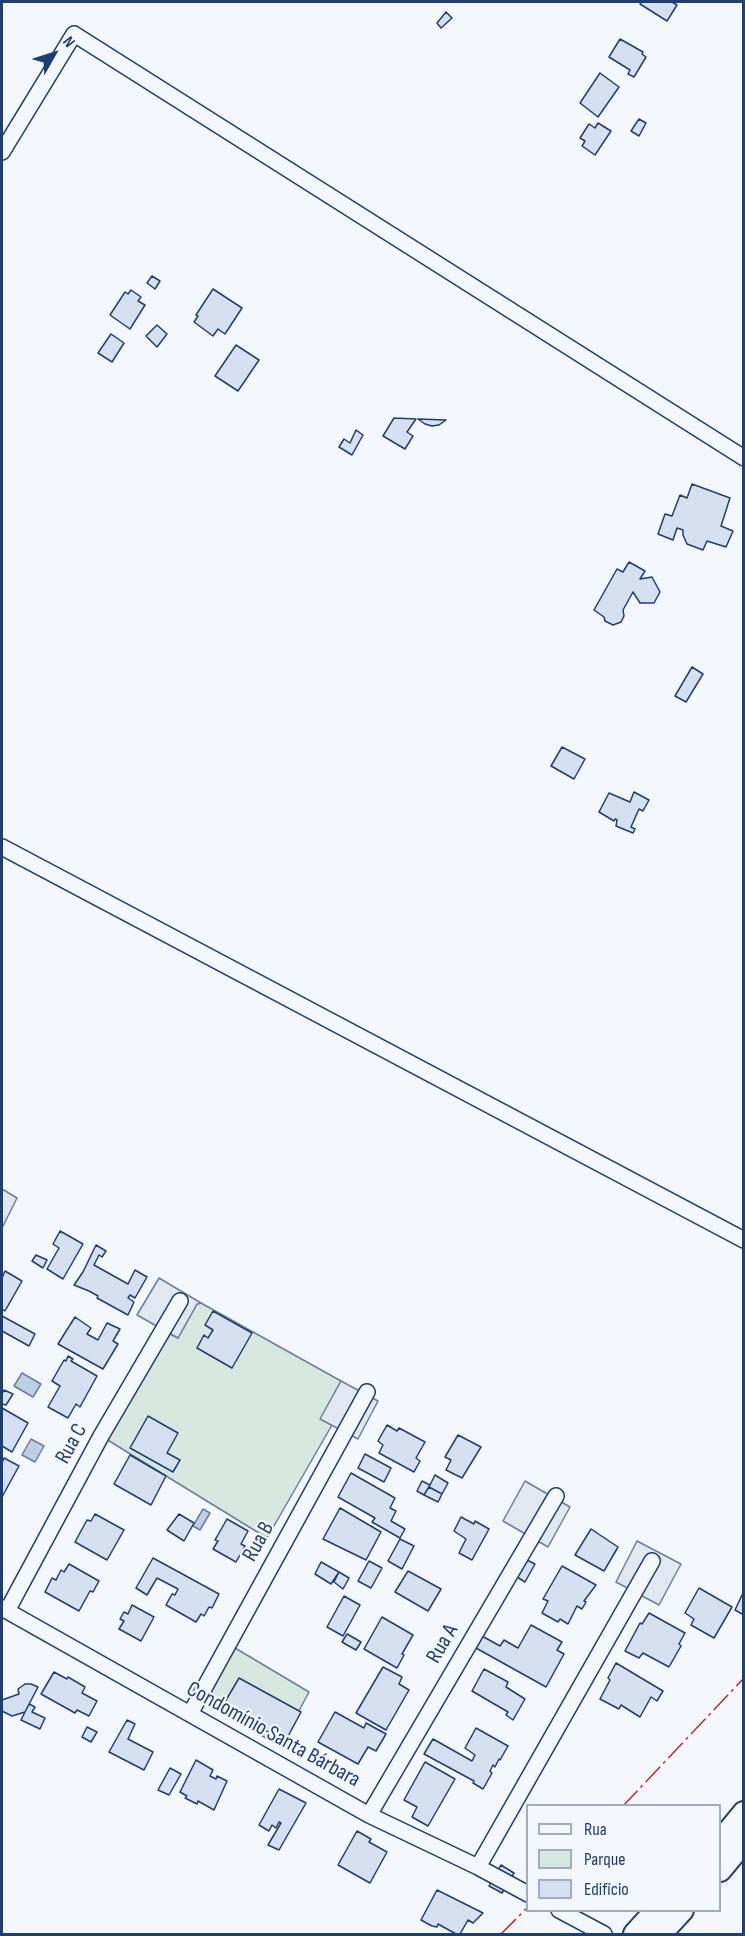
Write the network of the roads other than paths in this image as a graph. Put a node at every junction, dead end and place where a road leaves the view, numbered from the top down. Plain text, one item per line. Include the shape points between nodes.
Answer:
1 (2, 152) edge
2 (744, 458) edge
3 (2, 847) edge
4 (744, 1240) edge
5 (180, 1300) dead end
6 (367, 1392) dead end
7 (556, 1496) dead end
8 (652, 1561) dead end
9 (4, 1609) edge
10 (190, 1714) junction
11 (744, 1813) edge
12 (369, 1815) junction
13 (721, 1841) edge
14 (744, 1841) edge
15 (478, 1867) junction
16 (721, 1869) edge
17 (526, 1893) edge
18 (561, 1912) edge
19 (656, 1912) edge
20 (681, 1912) edge
21 (604, 1935) edge
22 (635, 1935) edge
23 (660, 1935) edge

1 - 2 street via 74,34
3 - 4 street
5 - 9 street, Rua C
6 - 10 street, Rua B
7 - 12 street, Rua A
8 - 15 street
9 - 10 street, Condomínio Santa Bárbara
10 - 12 street, Condomínio Santa Bárbara
11 - 13 main road
12 - 15 street, Condomínio Santa Bárbara
14 - 16 main road
15 - 17 street, Condomínio Santa Bárbara
18 - 21 street
19 - 22 main road
20 - 23 main road

